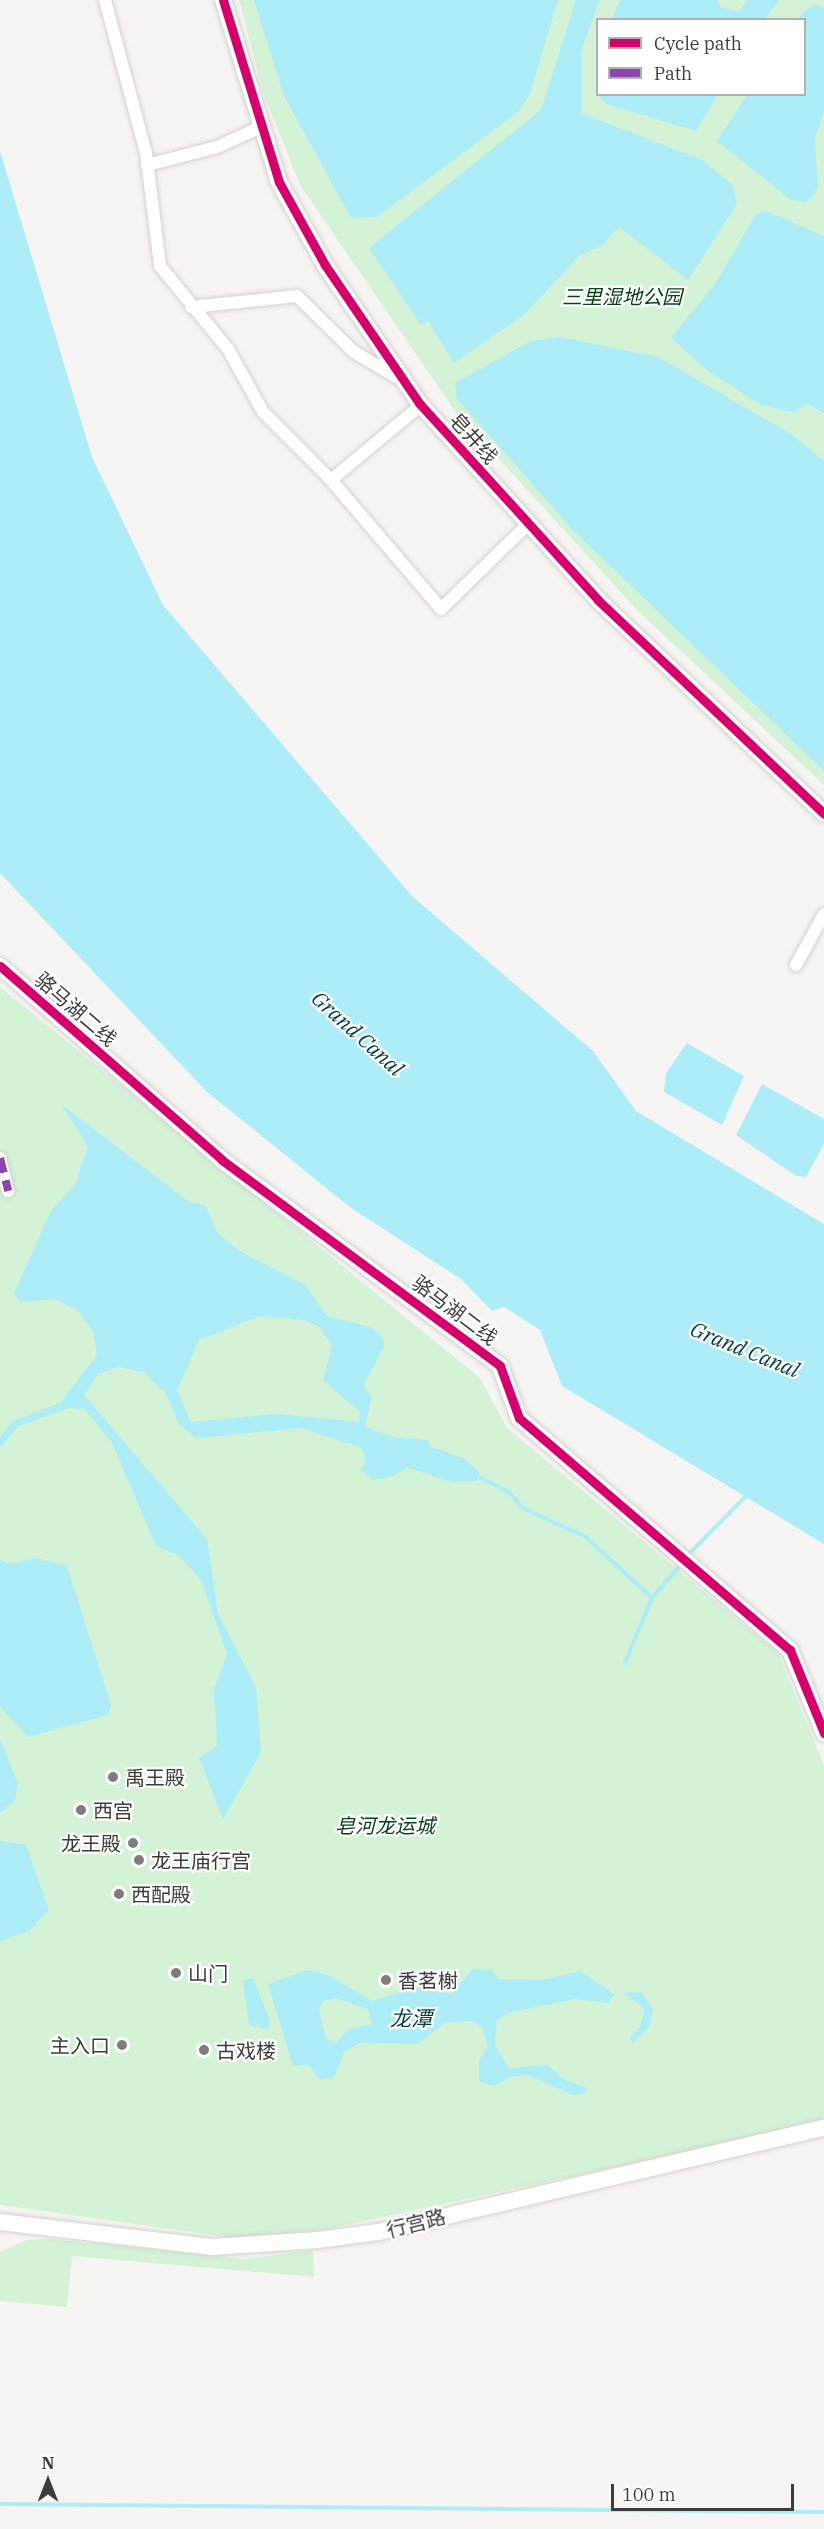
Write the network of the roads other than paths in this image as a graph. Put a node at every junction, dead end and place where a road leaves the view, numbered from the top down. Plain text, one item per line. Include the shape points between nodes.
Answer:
1 (105, 0) edge
2 (223, 0) edge
3 (259, 128) junction
4 (147, 165) junction
5 (191, 307) junction
6 (405, 382) junction
7 (421, 405) junction
8 (331, 480) junction
9 (527, 525) junction
10 (824, 814) edge
11 (824, 914) edge
12 (796, 965) dead end
13 (0, 966) edge
14 (0, 1158) edge
15 (8, 1191) dead end
16 (824, 1733) edge
17 (824, 2128) edge
18 (0, 2222) edge
19 (41, 2228) junction
20 (0, 2234) edge

1 - 4 street
2 - 3 street, 皂井线
3 - 4 street via 217,147
3 - 6 street, 皂井线 via 279,183 325,265
4 - 5 street via 160,266
5 - 6 street via 297,296 354,352
5 - 8 street via 228,349 263,412
6 - 7 street, 皂井线
7 - 8 street
7 - 9 street, 皂井线
8 - 9 street via 441,609
9 - 10 street, 皂井线
11 - 12 street
13 - 16 street, 骆马湖二线 via 222,1160 500,1366 519,1418 790,1650
14 - 15 street
17 - 19 street, 行宫路 via 341,2238 212,2247
18 - 19 street, 行宫路
19 - 20 street

